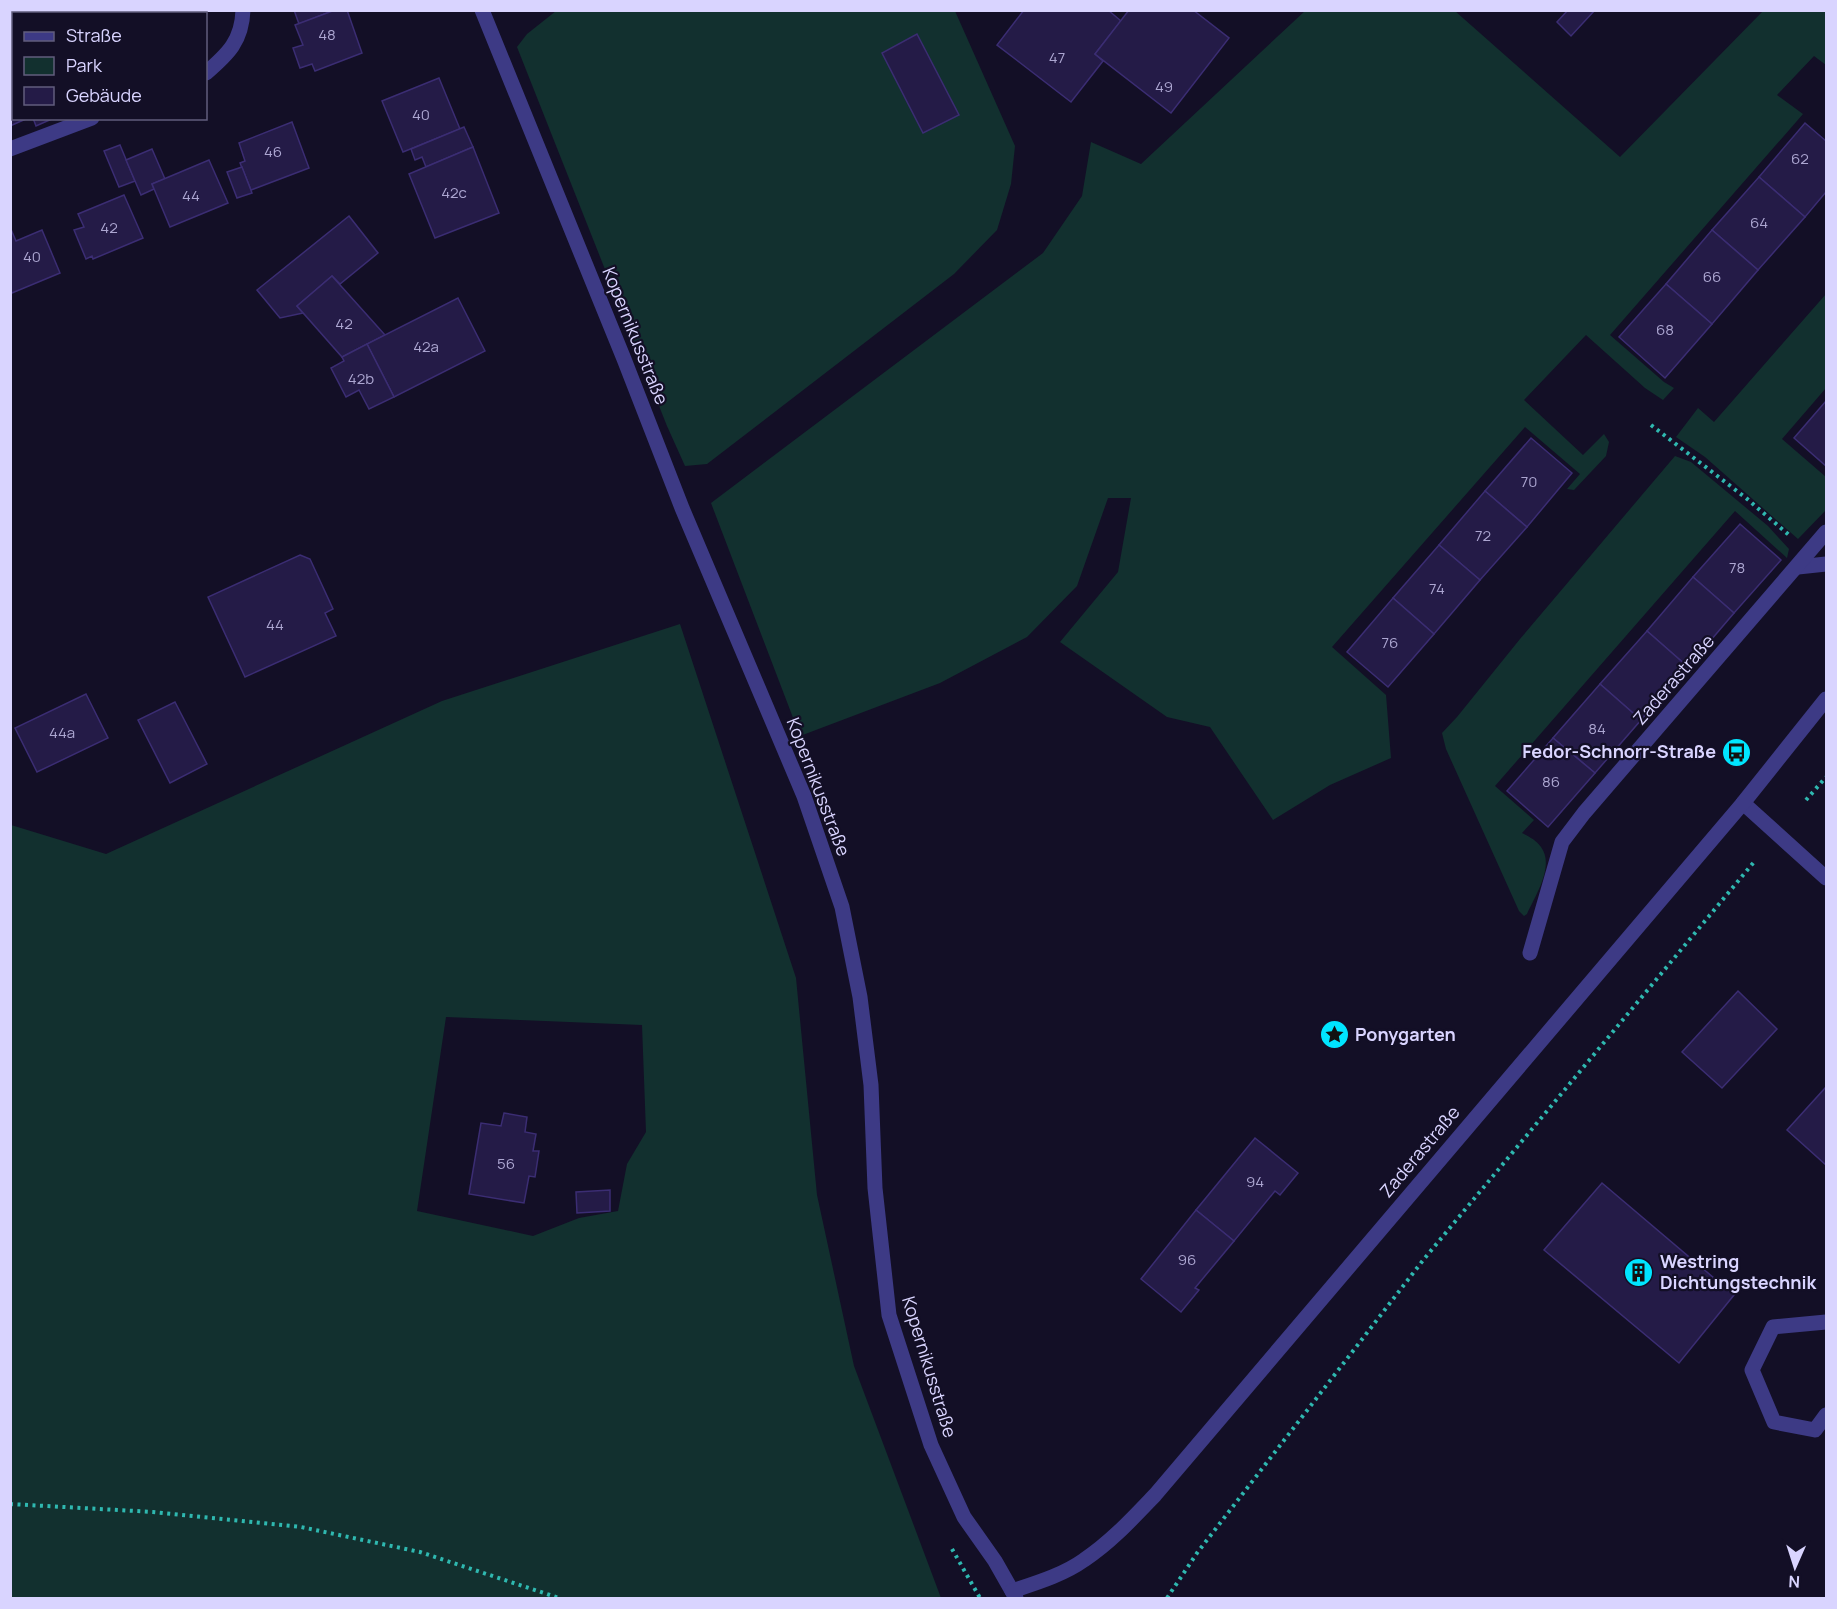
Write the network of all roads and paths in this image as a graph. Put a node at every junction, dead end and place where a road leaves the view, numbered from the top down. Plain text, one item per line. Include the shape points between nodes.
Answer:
1 (243, 10) edge
2 (482, 10) edge
3 (207, 72) edge
4 (87, 120) edge
5 (10, 149) edge
6 (1651, 425) dead end
7 (1827, 532) edge
8 (1810, 553) junction
9 (1827, 564) edge
10 (1798, 567) junction
11 (1827, 699) edge
12 (1827, 777) edge
13 (1806, 800) dead end
14 (1743, 803) junction
15 (1754, 862) dead end
16 (1827, 878) edge
17 (1530, 953) dead end
18 (1827, 1322) edge
19 (1827, 1415) edge
20 (10, 1504) edge
21 (1014, 1595) edge
22 (559, 1599) edge
23 (1167, 1599) edge

1 - 3 street via 242,28 228,53
2 - 21 street, Kopernikusstraße via 682,508 804,796 838,896 860,997 871,1085 875,1188 889,1316 931,1445 964,1517
4 - 5 street
6 - 8 path
7 - 8 street, Zaderastraße
8 - 10 street, Zaderastraße
9 - 10 street
10 - 17 street, Zaderastraße via 1562,842
11 - 14 street, Zaderastraße
12 - 13 path
14 - 16 street
14 - 21 street, Zaderastraße via 1155,1495 1107,1544 1082,1562
15 - 23 path via 1424,1259 1197,1553
18 - 19 street via 1773,1327 1752,1370 1774,1422 1815,1430
20 - 22 path via 153,1512 301,1527 420,1552

